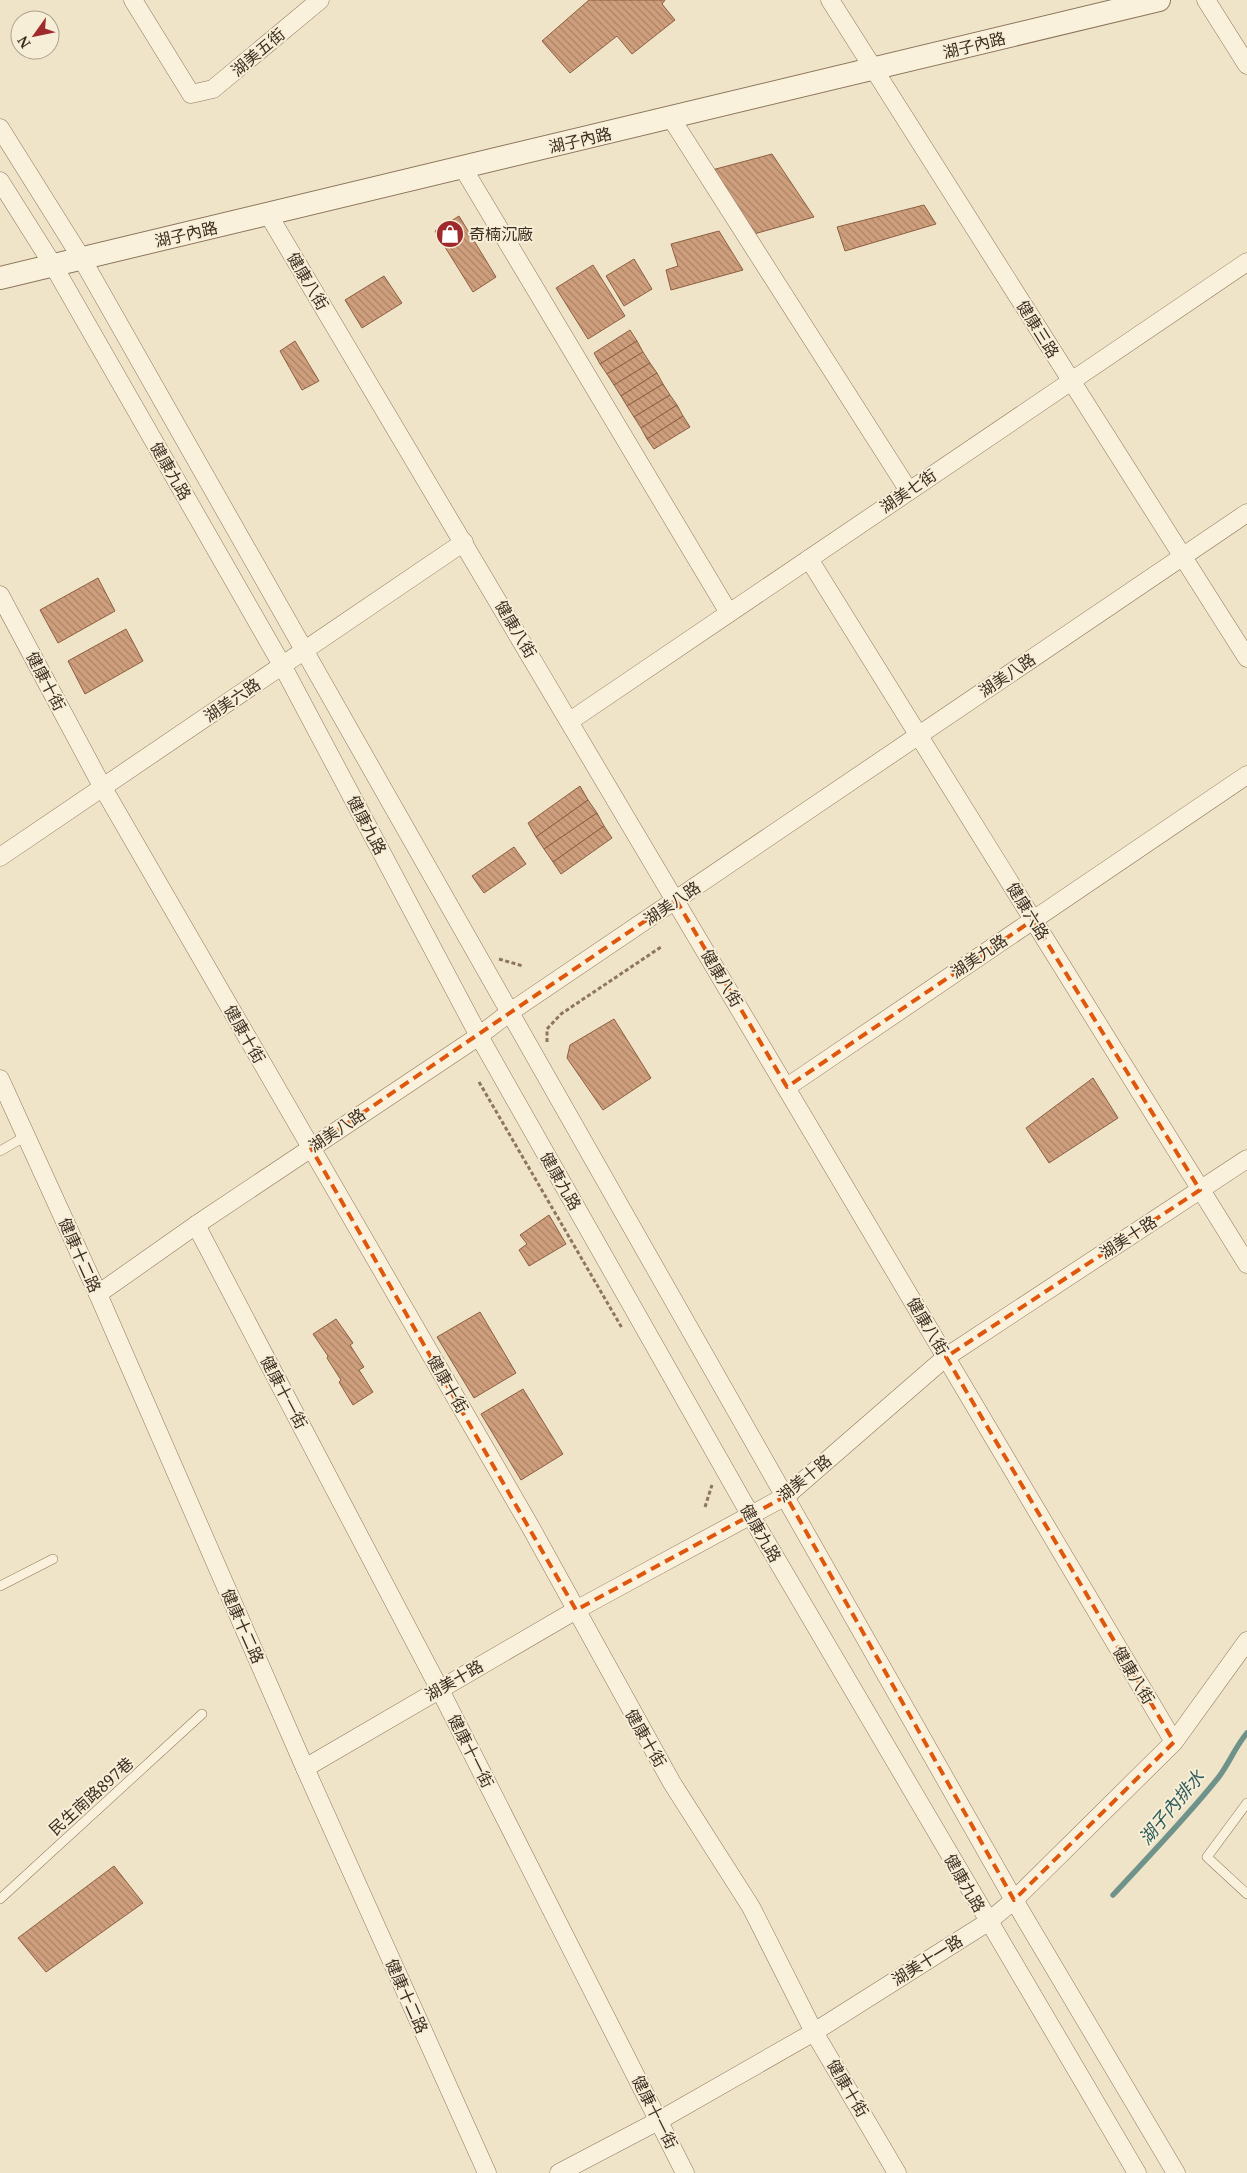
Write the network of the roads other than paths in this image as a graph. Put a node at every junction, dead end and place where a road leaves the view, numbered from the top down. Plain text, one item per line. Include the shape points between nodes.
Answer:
1 (133, 0) edge
2 (320, 0) edge
3 (830, 0) edge
4 (1159, 0) edge
5 (1206, 0) edge
6 (1247, 64) edge
7 (874, 70) junction
8 (671, 118) junction
9 (0, 128) edge
10 (463, 168) junction
11 (0, 181) edge
12 (268, 214) junction
13 (82, 258) junction
14 (1247, 262) edge
15 (53, 265) junction
16 (0, 278) edge
17 (1071, 381) junction
18 (909, 491) junction
19 (1247, 513) edge
20 (464, 542) junction
21 (1182, 557) junction
22 (809, 558) junction
23 (0, 595) edge
24 (729, 613) junction
25 (304, 650) junction
26 (1247, 658) edge
27 (282, 665) junction
28 (570, 721) junction
29 (919, 735) junction
30 (1247, 775) edge
31 (102, 788) junction
32 (0, 857) edge
33 (676, 900) junction
34 (1033, 920) junction
35 (510, 1012) junction
36 (479, 1036) junction
37 (0, 1079) edge
38 (786, 1088) junction
39 (26, 1136) junction
40 (311, 1148) junction
41 (0, 1151) edge
42 (1247, 1159) edge
43 (1200, 1190) junction
44 (196, 1225) junction
45 (1247, 1264) edge
46 (98, 1294) junction
47 (946, 1357) junction
48 (786, 1496) junction
49 (751, 1516) junction
50 (53, 1559) dead end
51 (0, 1586) edge
52 (576, 1610) junction
53 (1247, 1641) edge
54 (439, 1688) junction
55 (202, 1714) dead end
56 (1174, 1742) junction
57 (305, 1768) junction
58 (1247, 1803) edge
59 (1247, 1894) edge
60 (0, 1900) edge
61 (1014, 1900) junction
62 (988, 1922) junction
63 (814, 2032) junction
64 (660, 2120) junction
65 (487, 2173) edge
66 (559, 2173) edge
67 (685, 2173) edge
68 (897, 2173) edge
69 (1137, 2173) edge
70 (1176, 2173) edge

1 - 2 street, 湖美五街 via 191,94 213,90
3 - 7 street, 健康三路
4 - 7 street, 湖子內路
5 - 6 street
7 - 8 street, 湖子內路
7 - 17 street, 健康三路
8 - 10 street, 湖子內路
8 - 18 street
9 - 13 street
10 - 12 street, 湖子內路
10 - 24 street
11 - 15 street, 健康九路
12 - 13 street, 湖子內路
12 - 20 street, 健康八街
13 - 15 street, 湖子內路
13 - 25 street
14 - 17 street, 湖美七街
15 - 16 street, 湖子內路
15 - 27 street, 健康九路
17 - 18 street, 湖美七街
17 - 21 street, 健康三路
18 - 22 street, 湖美七街
19 - 21 street, 湖美八路
20 - 25 street, 湖美六路
20 - 28 street, 健康八街
21 - 26 street, 健康三路
21 - 29 street, 湖美八路
22 - 24 street, 湖美七街
22 - 29 street, 健康六路
23 - 31 street, 健康十街
24 - 28 street, 湖美七街
25 - 27 street, 湖美六路
25 - 35 street
27 - 31 street, 湖美六路
27 - 36 street, 健康九路
28 - 33 street, 健康八街
29 - 33 street, 湖美八路
29 - 34 street, 健康六路
30 - 34 street, 湖美九路
31 - 32 street, 湖美六路
31 - 40 street, 健康十街
33 - 35 street, 湖美八路
33 - 38 street, 健康八街
34 - 38 street, 湖美九路
34 - 43 street, 健康六路
35 - 36 street, 湖美八路
35 - 48 street
36 - 40 street, 湖美八路
36 - 49 street, 健康九路
37 - 39 street, 健康十二路
38 - 47 street, 健康八街
39 - 41 lane
39 - 46 street, 健康十二路
40 - 44 street, 湖美八路
40 - 52 street, 健康十街
42 - 43 street, 湖美十路
43 - 45 street, 健康六路
43 - 47 street, 湖美十路
44 - 46 street, 湖美八路
44 - 54 street, 健康十一街
46 - 57 street, 健康十二路
47 - 48 street, 湖美十路
47 - 56 street, 健康八街
48 - 49 street, 湖美十路
48 - 61 street
49 - 52 street, 湖美十路
49 - 62 street, 健康九路
50 - 51 lane
52 - 54 street, 湖美十路
52 - 63 street, 健康十街 via 672,1783 751,1907
53 - 56 street, 湖美十一路
54 - 57 street, 湖美十路
54 - 64 street, 健康十一街
55 - 60 lane, 民生南路897巷
56 - 61 street, 湖美十一路
57 - 65 street, 健康十二路
58 - 59 lane via 1207,1857
61 - 62 street, 湖美十一路
61 - 70 street
62 - 63 street, 湖美十一路
62 - 69 street, 健康九路
63 - 64 street, 湖美十一路
63 - 68 street, 健康十街
64 - 66 street, 湖美十一路
64 - 67 street, 健康十一街

